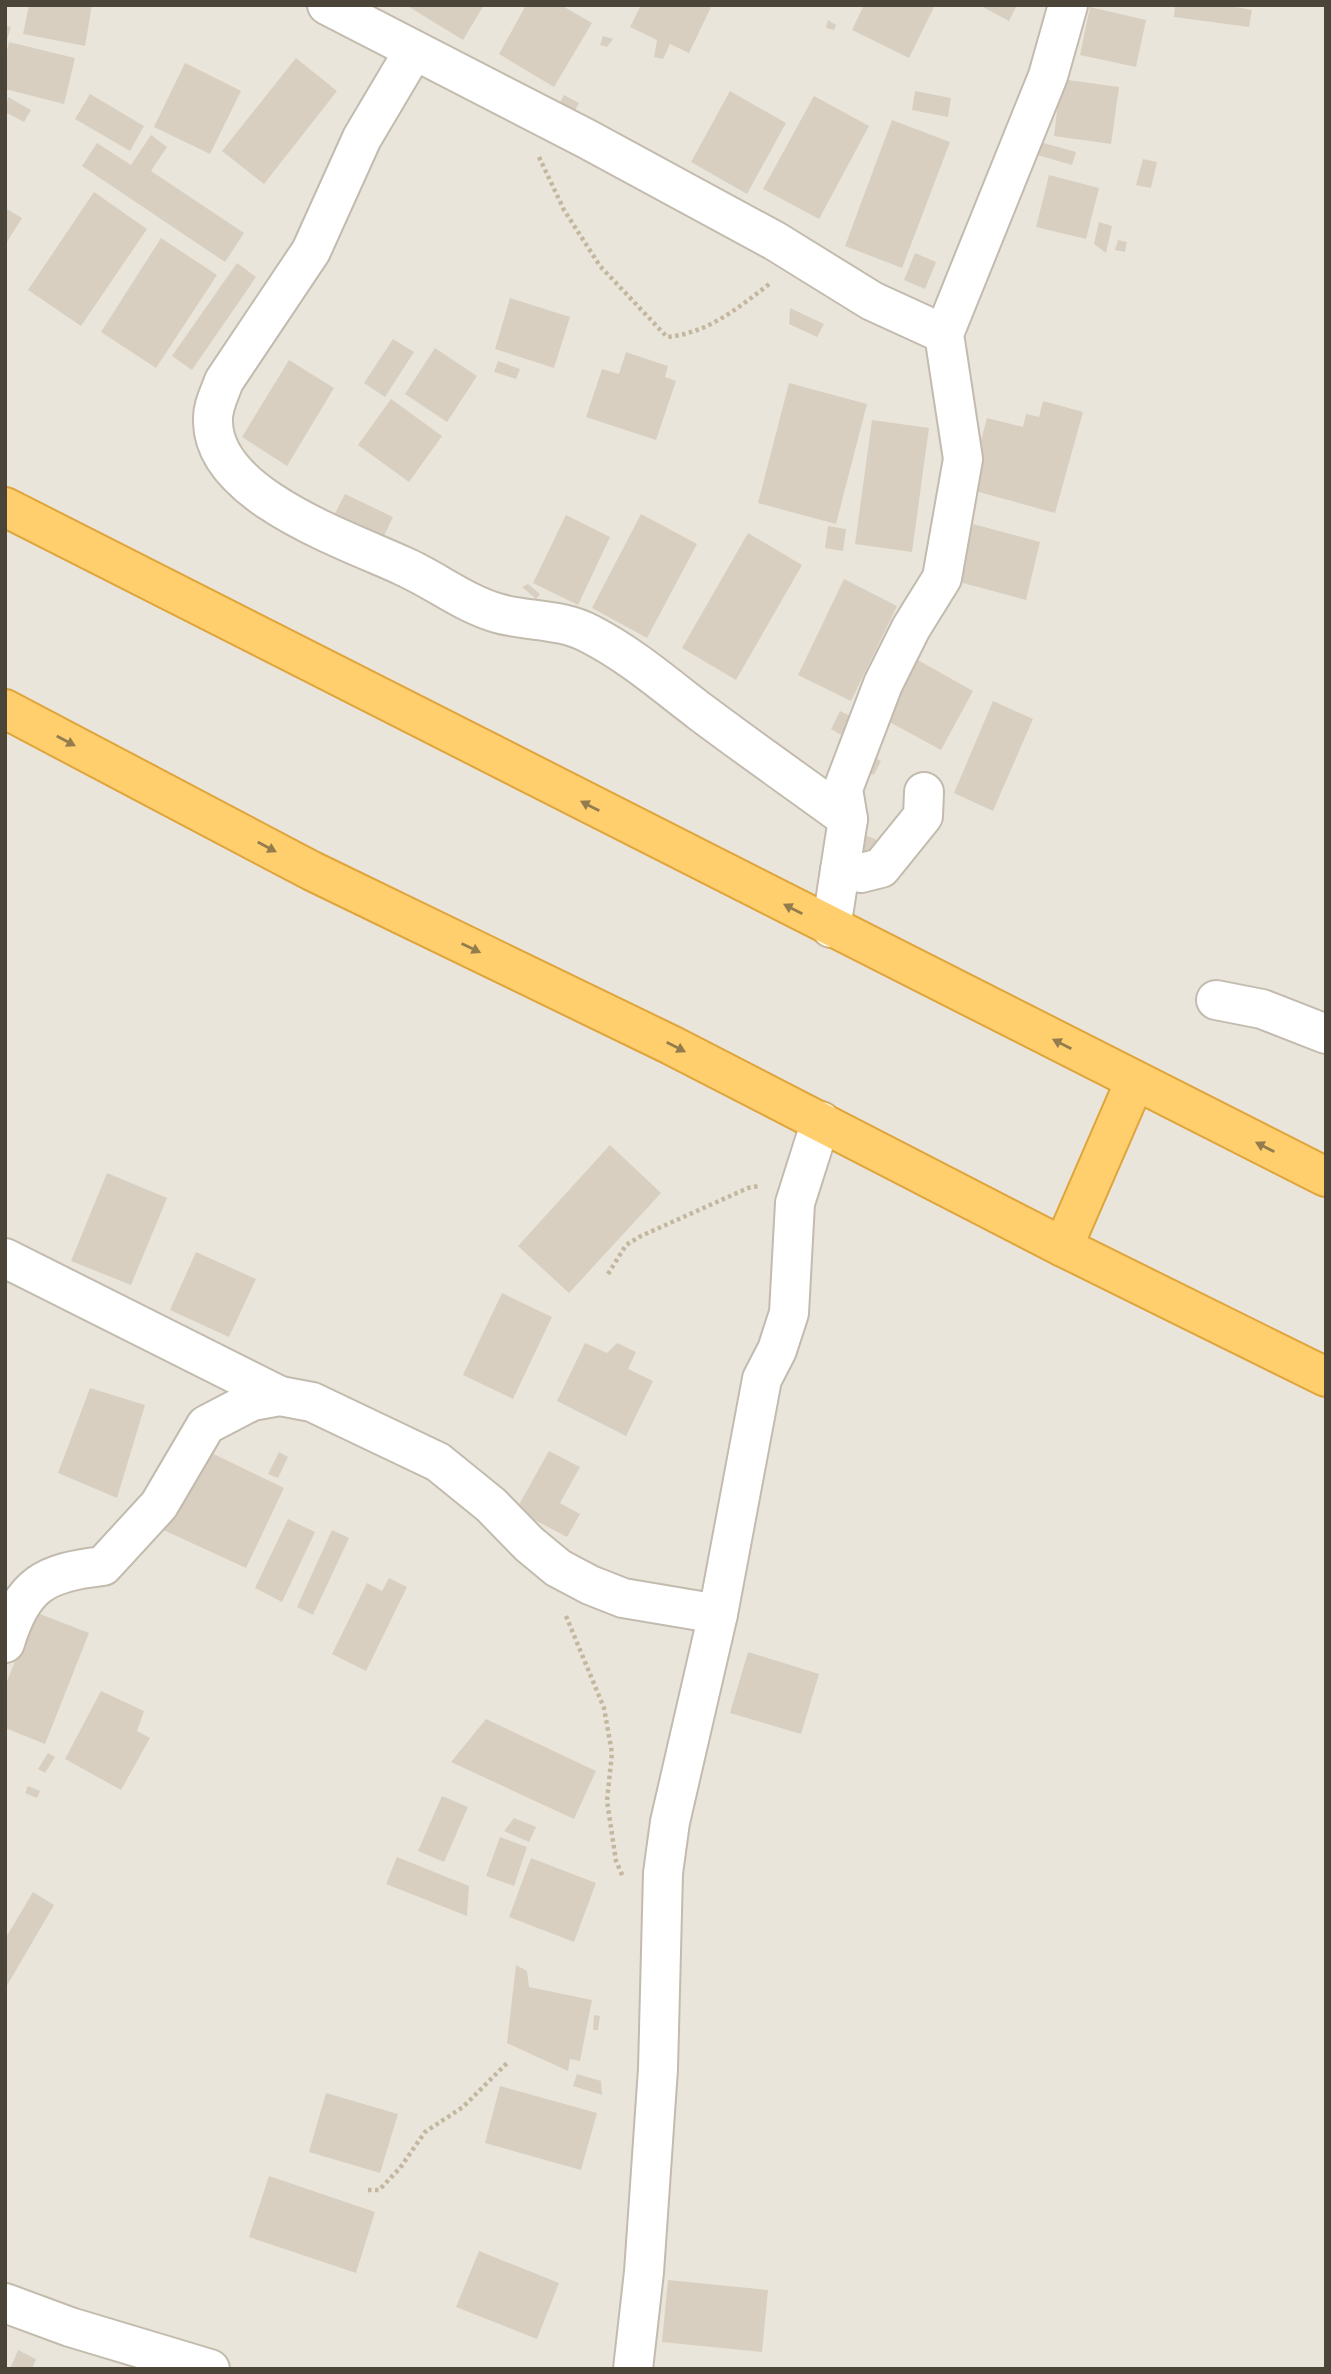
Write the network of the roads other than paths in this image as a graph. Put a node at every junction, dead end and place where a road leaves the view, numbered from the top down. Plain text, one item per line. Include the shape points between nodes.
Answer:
1 (327, 5) edge
2 (1068, 5) edge
3 (413, 52) junction
4 (944, 334) junction
5 (5, 507) edge
6 (5, 709) edge
7 (924, 792) dead end
8 (848, 819) junction
9 (840, 870) junction
10 (831, 928) junction
11 (1216, 1000) dead end
12 (1326, 1034) edge
13 (1135, 1081) junction
14 (821, 1121) junction
15 (1326, 1177) edge
16 (1063, 1247) junction
17 (5, 1258) edge
18 (1326, 1377) edge
19 (280, 1396) junction
20 (718, 1614) junction
21 (5, 1643) edge
22 (5, 2303) edge
23 (210, 2369) edge
24 (632, 2369) edge

1 - 3 street
2 - 4 street via 1048,76
3 - 4 street via 804,259 872,301
3 - 8 street via 362,138 311,251 224,382 212,425 223,454 243,481 286,513 407,568 457,597 498,613 545,619 586,632 629,656
4 - 8 street via 963,459 942,578 883,684 844,789
10 -> 5 highway
6 -> 14 highway via 312,872
7 - 9 street via 923,817 881,868 861,873
8 - 9 street
9 - 10 street
13 -> 10 highway
11 - 12 street via 1262,1009
15 -> 13 highway
13 - 16 highway
14 - 16 highway
14 - 20 street via 795,1203 789,1313 762,1379
16 - 18 highway
17 - 19 street
19 - 20 street via 312,1402 438,1462 558,1567 623,1598
19 - 21 street via 252,1401 206,1424 159,1505 103,1566 42,1579 23,1602
20 - 24 street via 663,1873 658,2069 644,2272
22 - 23 street

